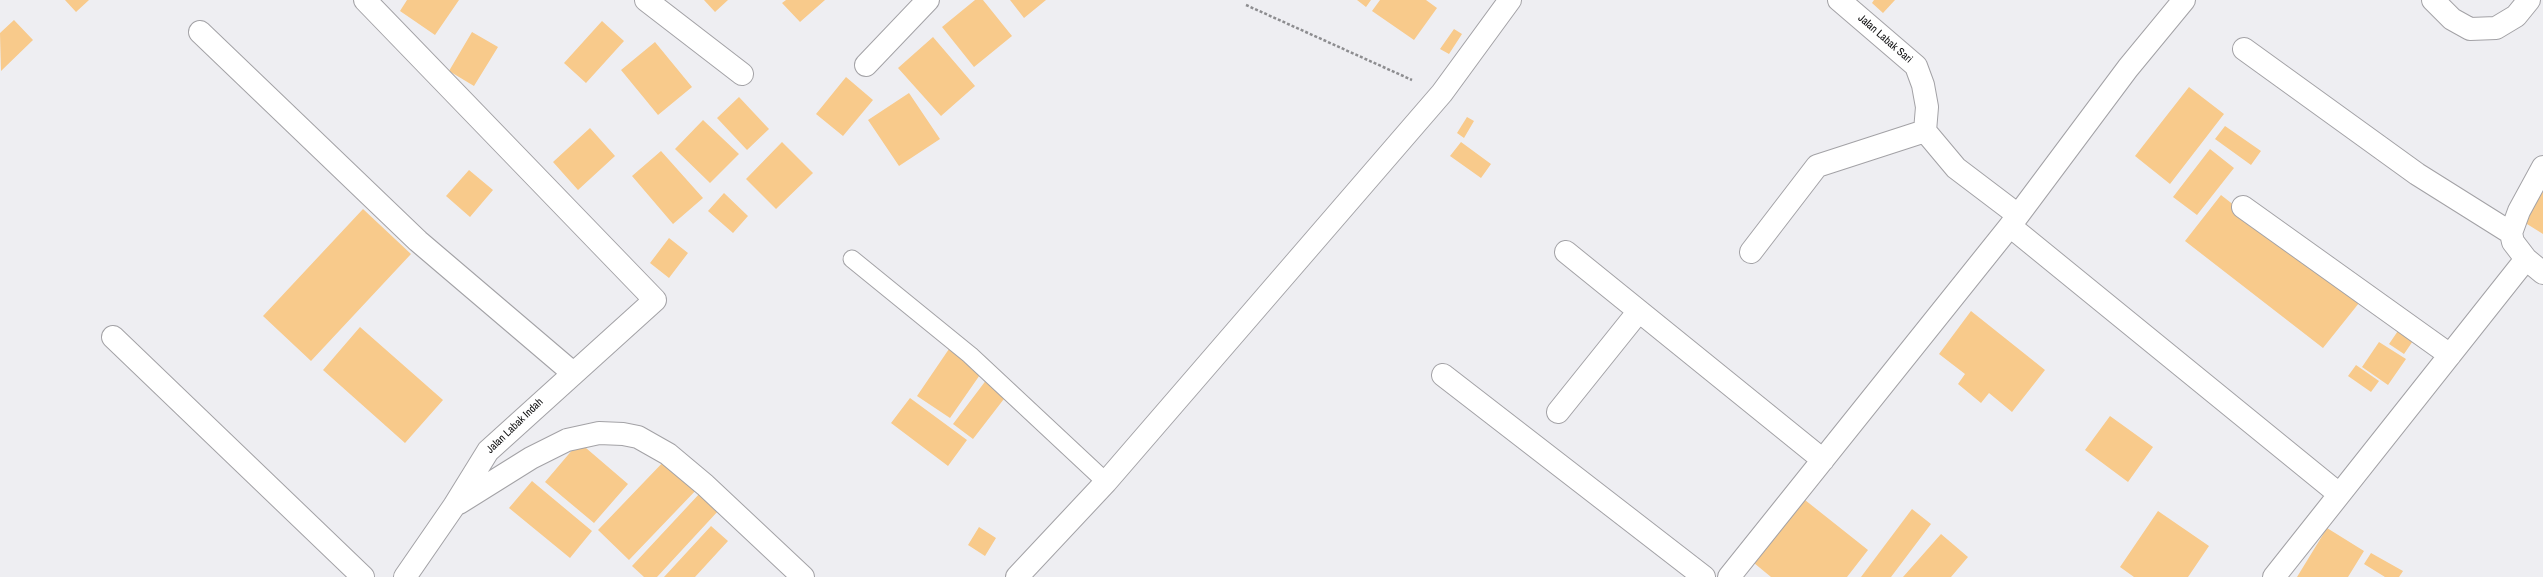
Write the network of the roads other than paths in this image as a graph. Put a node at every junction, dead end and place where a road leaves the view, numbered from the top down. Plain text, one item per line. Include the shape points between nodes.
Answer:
1 (365, 0) edge
2 (646, 0) edge
3 (928, 0) edge
4 (1510, 0) edge
5 (1839, 0) edge
6 (2184, 0) edge
7 (2433, 0) edge
8 (2529, 0) edge
9 (200, 32) dead end
10 (2244, 49) dead end
11 (866, 65) dead end
12 (742, 74) dead end
13 (1925, 131) junction
14 (2543, 167) edge
15 (2243, 207) dead end
16 (2014, 221) junction
17 (2511, 233) junction
18 (1566, 252) dead end
19 (1751, 252) dead end
20 (852, 259) dead end
21 (2526, 259) junction
22 (2543, 273) edge
23 (1638, 310) junction
24 (113, 337) dead end
25 (2450, 355) junction
26 (572, 373) junction
27 (1443, 375) dead end
28 (1558, 412) dead end
29 (1823, 460) junction
30 (1106, 482) junction
31 (2339, 494) junction
32 (454, 506) junction
33 (363, 577) edge
34 (405, 577) edge
35 (803, 577) edge
36 (1017, 577) edge
37 (1704, 577) edge
38 (1728, 577) edge
39 (2274, 577) edge

1 - 26 street, Jalan Labak Indah via 655,300
2 - 12 street
3 - 11 street
4 - 30 street via 1442,93
5 - 13 street, Jalan Labak Sari via 1916,66 1927,107
6 - 16 street via 2128,68
7 - 8 street via 2452,19 2470,29 2496,28 2516,16
9 - 26 street via 418,241
10 - 17 street via 2417,174
13 - 16 street via 1956,168
13 - 19 street via 1817,166
14 - 17 street
15 - 25 street
16 - 29 street
16 - 31 street
17 - 21 street
18 - 23 street
20 - 30 lane via 970,355
21 - 22 street
21 - 25 street
23 - 28 street
23 - 29 street
24 - 33 street
25 - 31 street
26 - 32 street, Jalan Labak Indah via 488,452
27 - 37 street
29 - 38 street
30 - 36 street
31 - 39 street
32 - 34 street, Jalan Labak Indah
32 - 35 street via 531,458 567,440 599,433 638,437 668,454 705,485

